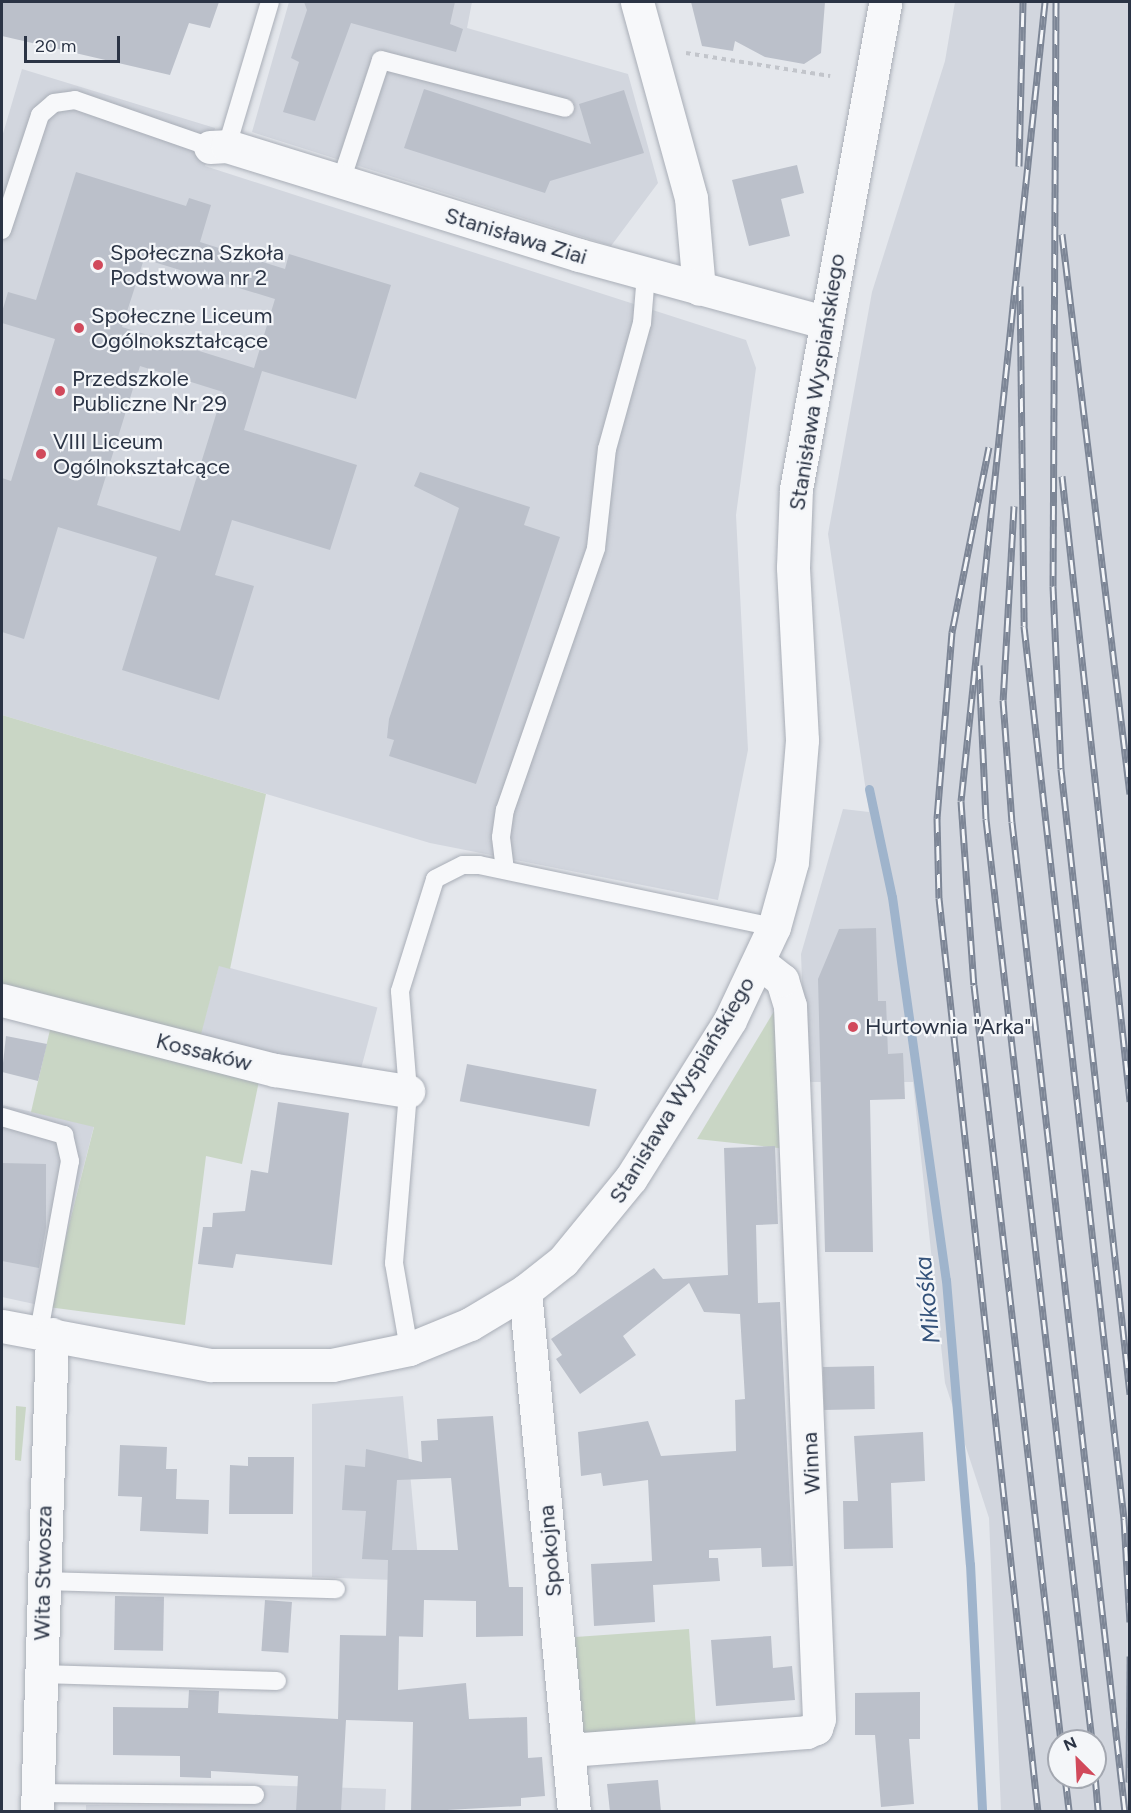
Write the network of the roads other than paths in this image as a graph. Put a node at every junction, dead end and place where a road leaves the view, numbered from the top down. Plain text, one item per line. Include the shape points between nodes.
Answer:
1 (270, 2) edge
2 (637, 2) edge
3 (885, 2) edge
4 (565, 108) dead end
5 (218, 146) junction
6 (341, 181) junction
7 (2, 230) edge
8 (646, 274) junction
9 (699, 289) junction
10 (824, 322) junction
11 (505, 870) junction
12 (774, 927) junction
13 (759, 962) junction
14 (2, 1000) edge
15 (408, 1091) junction
16 (2, 1117) edge
17 (525, 1291) junction
18 (2, 1326) edge
19 (45, 1333) junction
20 (409, 1349) junction
21 (43, 1581) junction
22 (336, 1589) dead end
23 (41, 1674) junction
24 (277, 1681) dead end
25 (569, 1750) junction
26 (255, 1795) dead end
27 (38, 1802) edge
28 (574, 1812) edge

1 - 5 lane
2 - 9 street via 691,198
3 - 10 street, Stanisława Wyspiańskiego
4 - 6 lane via 381,60
5 - 6 street, Stanisława Ziai
5 - 7 lane via 75,100 54,103 40,115
6 - 8 street, Stanisława Ziai
8 - 9 street, Stanisława Ziai
8 - 11 lane via 642,323 607,449 596,548 505,810 501,837
9 - 10 street, Stanisława Ziai
10 - 12 street, Stanisława Wyspiańskiego via 796,489 799,805 792,862
11 - 12 lane
11 - 15 lane via 463,865 435,879 400,991
12 - 13 street, Stanisława Wyspiańskiego
13 - 17 street, Stanisława Wyspiańskiego via 730,1020 610,1209 564,1261
13 - 25 street, Winna via 782,980 790,1006 819,1719 816,1728 806,1732
14 - 15 street, Kossaków via 275,1070
15 - 20 lane via 394,1263
16 - 19 lane via 64,1134 70,1161
17 - 20 street, Stanisława Wyspiańskiego via 470,1324
17 - 25 street, Spokojna
18 - 19 street, Stanisława Wyspiańskiego
19 - 20 street, Stanisława Wyspiańskiego via 211,1365 332,1365
19 - 21 street, Wita Stwosza
21 - 22 lane
21 - 23 street, Wita Stwosza
23 - 24 lane
23 - 27 street, Wita Stwosza
25 - 28 street, Spokojna
26 - 27 lane

